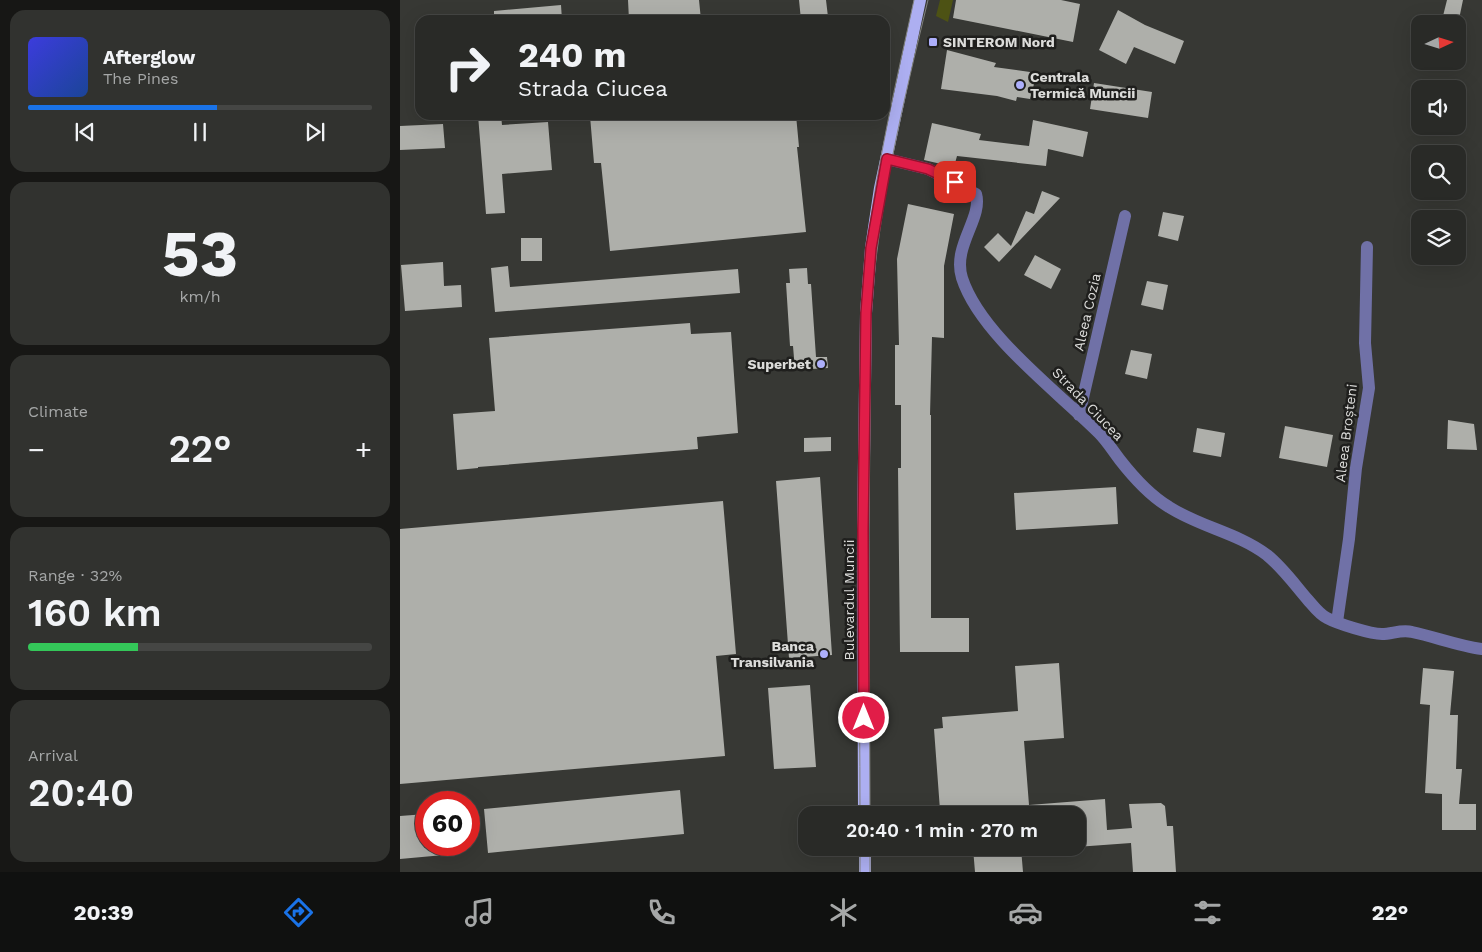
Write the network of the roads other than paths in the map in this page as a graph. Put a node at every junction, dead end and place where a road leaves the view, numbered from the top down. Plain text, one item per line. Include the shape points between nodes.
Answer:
1 (920, 0) edge
2 (887, 159) junction
3 (1124, 216) dead end
4 (1367, 247) dead end
5 (1079, 414) junction
6 (1337, 622) junction
7 (1482, 649) edge
8 (864, 806) edge
9 (865, 856) edge
10 (865, 872) edge

1 - 2 main road, Bulevardul Muncii
2 - 5 street, Strada Ciucea via 928,169 976,194 978,199 960,260 968,292 1007,346
2 - 8 main road, Bulevardul Muncii via 871,248 866,313
3 - 5 street, Aleea Cozia
4 - 6 street, Aleea Broșteni via 1365,343 1369,388
5 - 6 street, Strada Ciucea via 1149,494 1191,520 1255,546 1281,567 1318,611
6 - 7 street, Strada Ciucea via 1380,634 1410,631
9 - 10 main road

